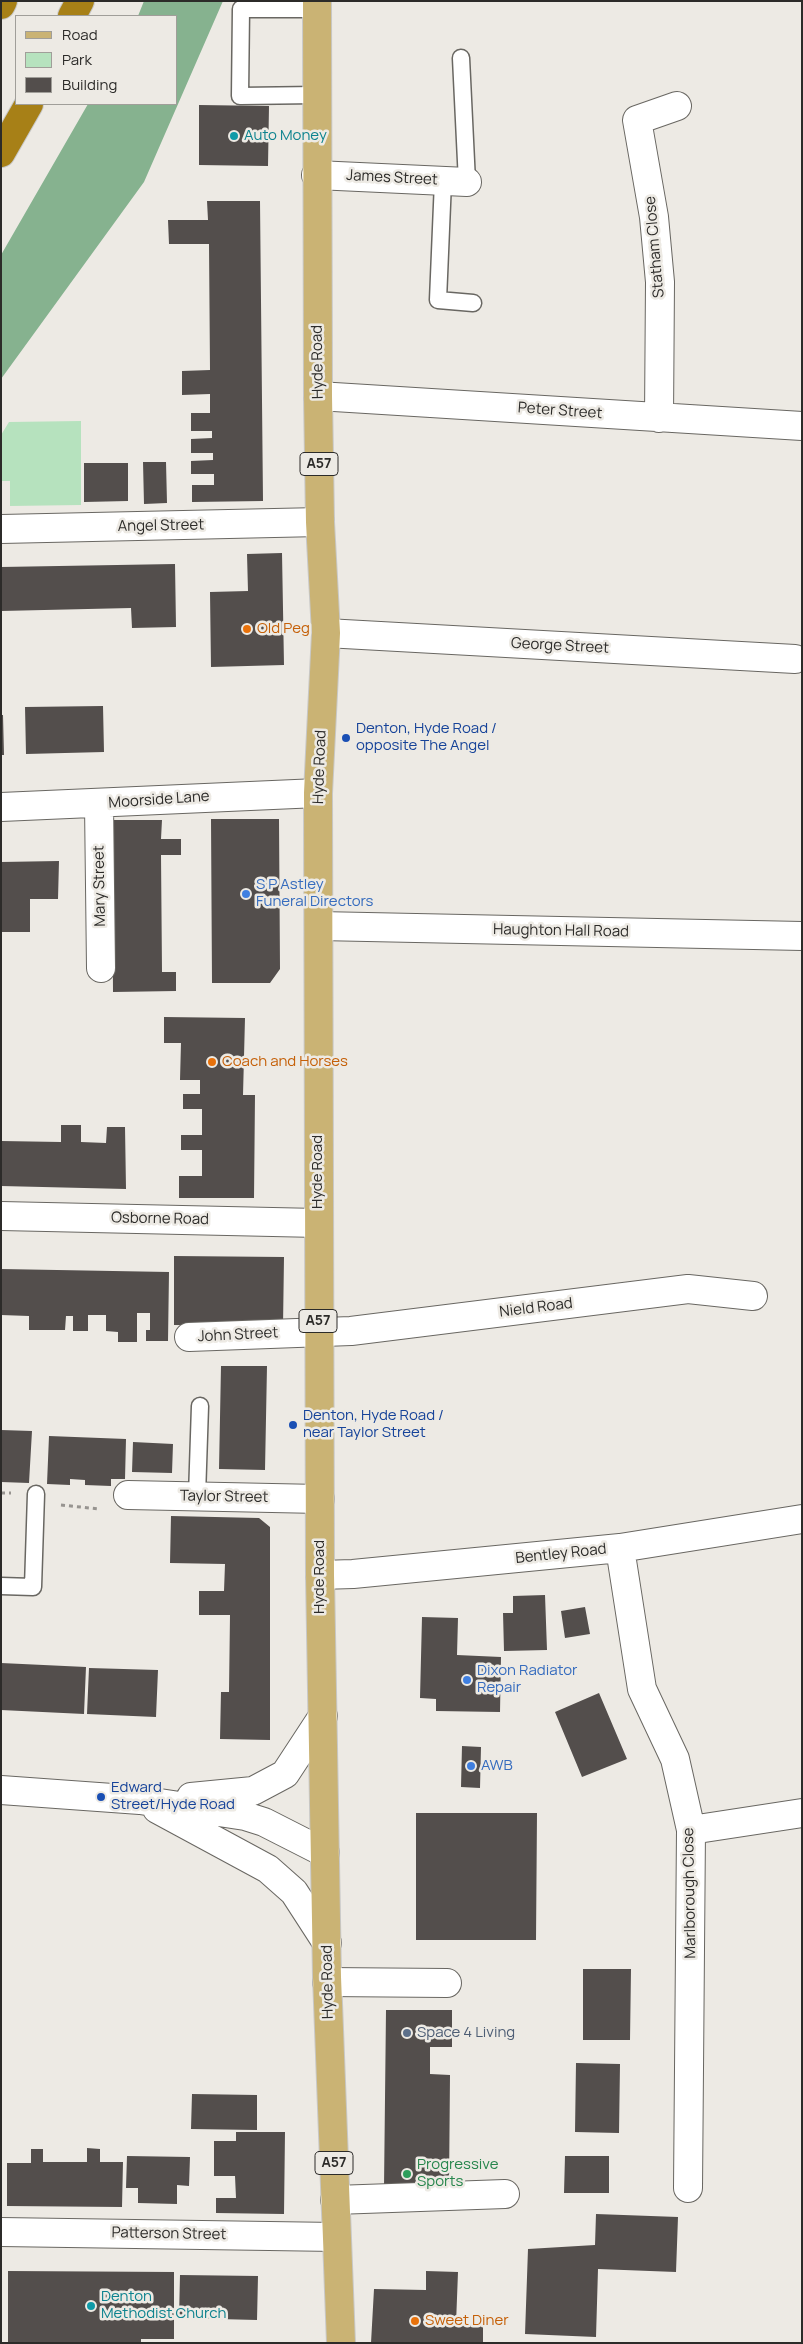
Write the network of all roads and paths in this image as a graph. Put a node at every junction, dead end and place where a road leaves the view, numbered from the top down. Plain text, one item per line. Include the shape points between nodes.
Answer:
1 (3, 1) edge
2 (80, 1) edge
3 (1, 5) edge
4 (317, 5) edge
5 (73, 15) edge
6 (461, 58) dead end
7 (316, 95) junction
8 (28, 105) edge
9 (677, 106) dead end
10 (1, 153) edge
11 (316, 175) junction
12 (455, 181) junction
13 (473, 303) dead end
14 (318, 396) junction
15 (660, 418) junction
16 (802, 426) edge
17 (320, 522) junction
18 (1, 529) edge
19 (326, 633) junction
20 (795, 659) dead end
21 (318, 793) junction
22 (99, 804) junction
23 (1, 807) edge
24 (319, 926) junction
25 (802, 936) edge
26 (101, 968) dead end
27 (1, 1216) edge
28 (318, 1223) junction
29 (753, 1296) dead end
30 (318, 1331) junction
31 (189, 1337) dead end
32 (200, 1406) dead end
33 (1, 1493) edge
34 (36, 1494) junction
35 (128, 1495) joint
36 (197, 1496) junction
37 (320, 1499) junction
38 (802, 1519) edge
39 (620, 1548) junction
40 (320, 1575) junction
41 (1, 1586) edge
42 (322, 1716) junction
43 (1, 1790) edge
44 (140, 1800) junction
45 (802, 1813) edge
46 (691, 1830) junction
47 (325, 1853) junction
48 (327, 1943) junction
49 (327, 1982) junction
50 (447, 1983) dead end
51 (688, 2188) dead end
52 (505, 2194) dead end
53 (335, 2200) junction
54 (1, 2232) edge
55 (336, 2236) junction
56 (340, 2343) edge

1 - 3 highway
2 - 5 highway
4 - 7 main road, Hyde Road / A57
4 - 7 lane via 241,9 240,96
6 - 12 lane
7 - 11 main road, Hyde Road / A57
8 - 10 highway
9 - 15 street, Statham Close via 637,120 654,217 660,282
11 - 12 street, James Street
11 - 14 main road, Hyde Road / A57
12 - 13 lane via 438,300
14 - 15 street, Peter Street
14 - 17 main road, Hyde Road / A57
15 - 16 street, Peter Street
17 - 18 street, Angel Street
17 - 19 main road, Hyde Road / A57
19 - 20 street, George Street
19 - 21 main road, Hyde Road / A57
21 - 22 street, Moorside Lane
21 - 24 main road, Hyde Road / A57
22 - 23 street, Moorside Lane
22 - 26 street, Mary Street
24 - 25 street, Haughton Hall Road
24 - 28 main road, Hyde Road / A57
27 - 28 street, Osborne Road
28 - 30 main road, Hyde Road / A57
29 - 30 street, Nield Road via 688,1289 351,1331
30 - 31 street, John Street
30 - 37 main road, Hyde Road / A57
32 - 36 lane
33 - 34 path
34 - 35 path via 43,1494 64,1507 121,1510
34 - 41 lane via 33,1587
35 - 36 street, Taylor Street
36 - 37 street, Taylor Street
37 - 40 main road, Hyde Road / A57
38 - 39 street, Bentley Road
39 - 40 street, Bentley Road via 362,1574
39 - 46 street, Marlborough Close via 642,1689 675,1759
40 - 42 main road, Hyde Road / A57
42 - 44 street via 285,1774 253,1791
42 - 47 main road, Hyde Road / A57
43 - 44 street
44 - 47 street via 245,1816 264,1822
44 - 48 street via 268,1869 294,1892
45 - 46 street
46 - 51 street, Marlborough Close
47 - 48 main road, Hyde Road / A57
48 - 49 main road, Hyde Road / A57
49 - 50 street
49 - 53 main road, Hyde Road / A57
52 - 53 street
53 - 55 main road, Hyde Road / A57
54 - 55 street, Patterson Street
55 - 56 main road, Hyde Road / A57

